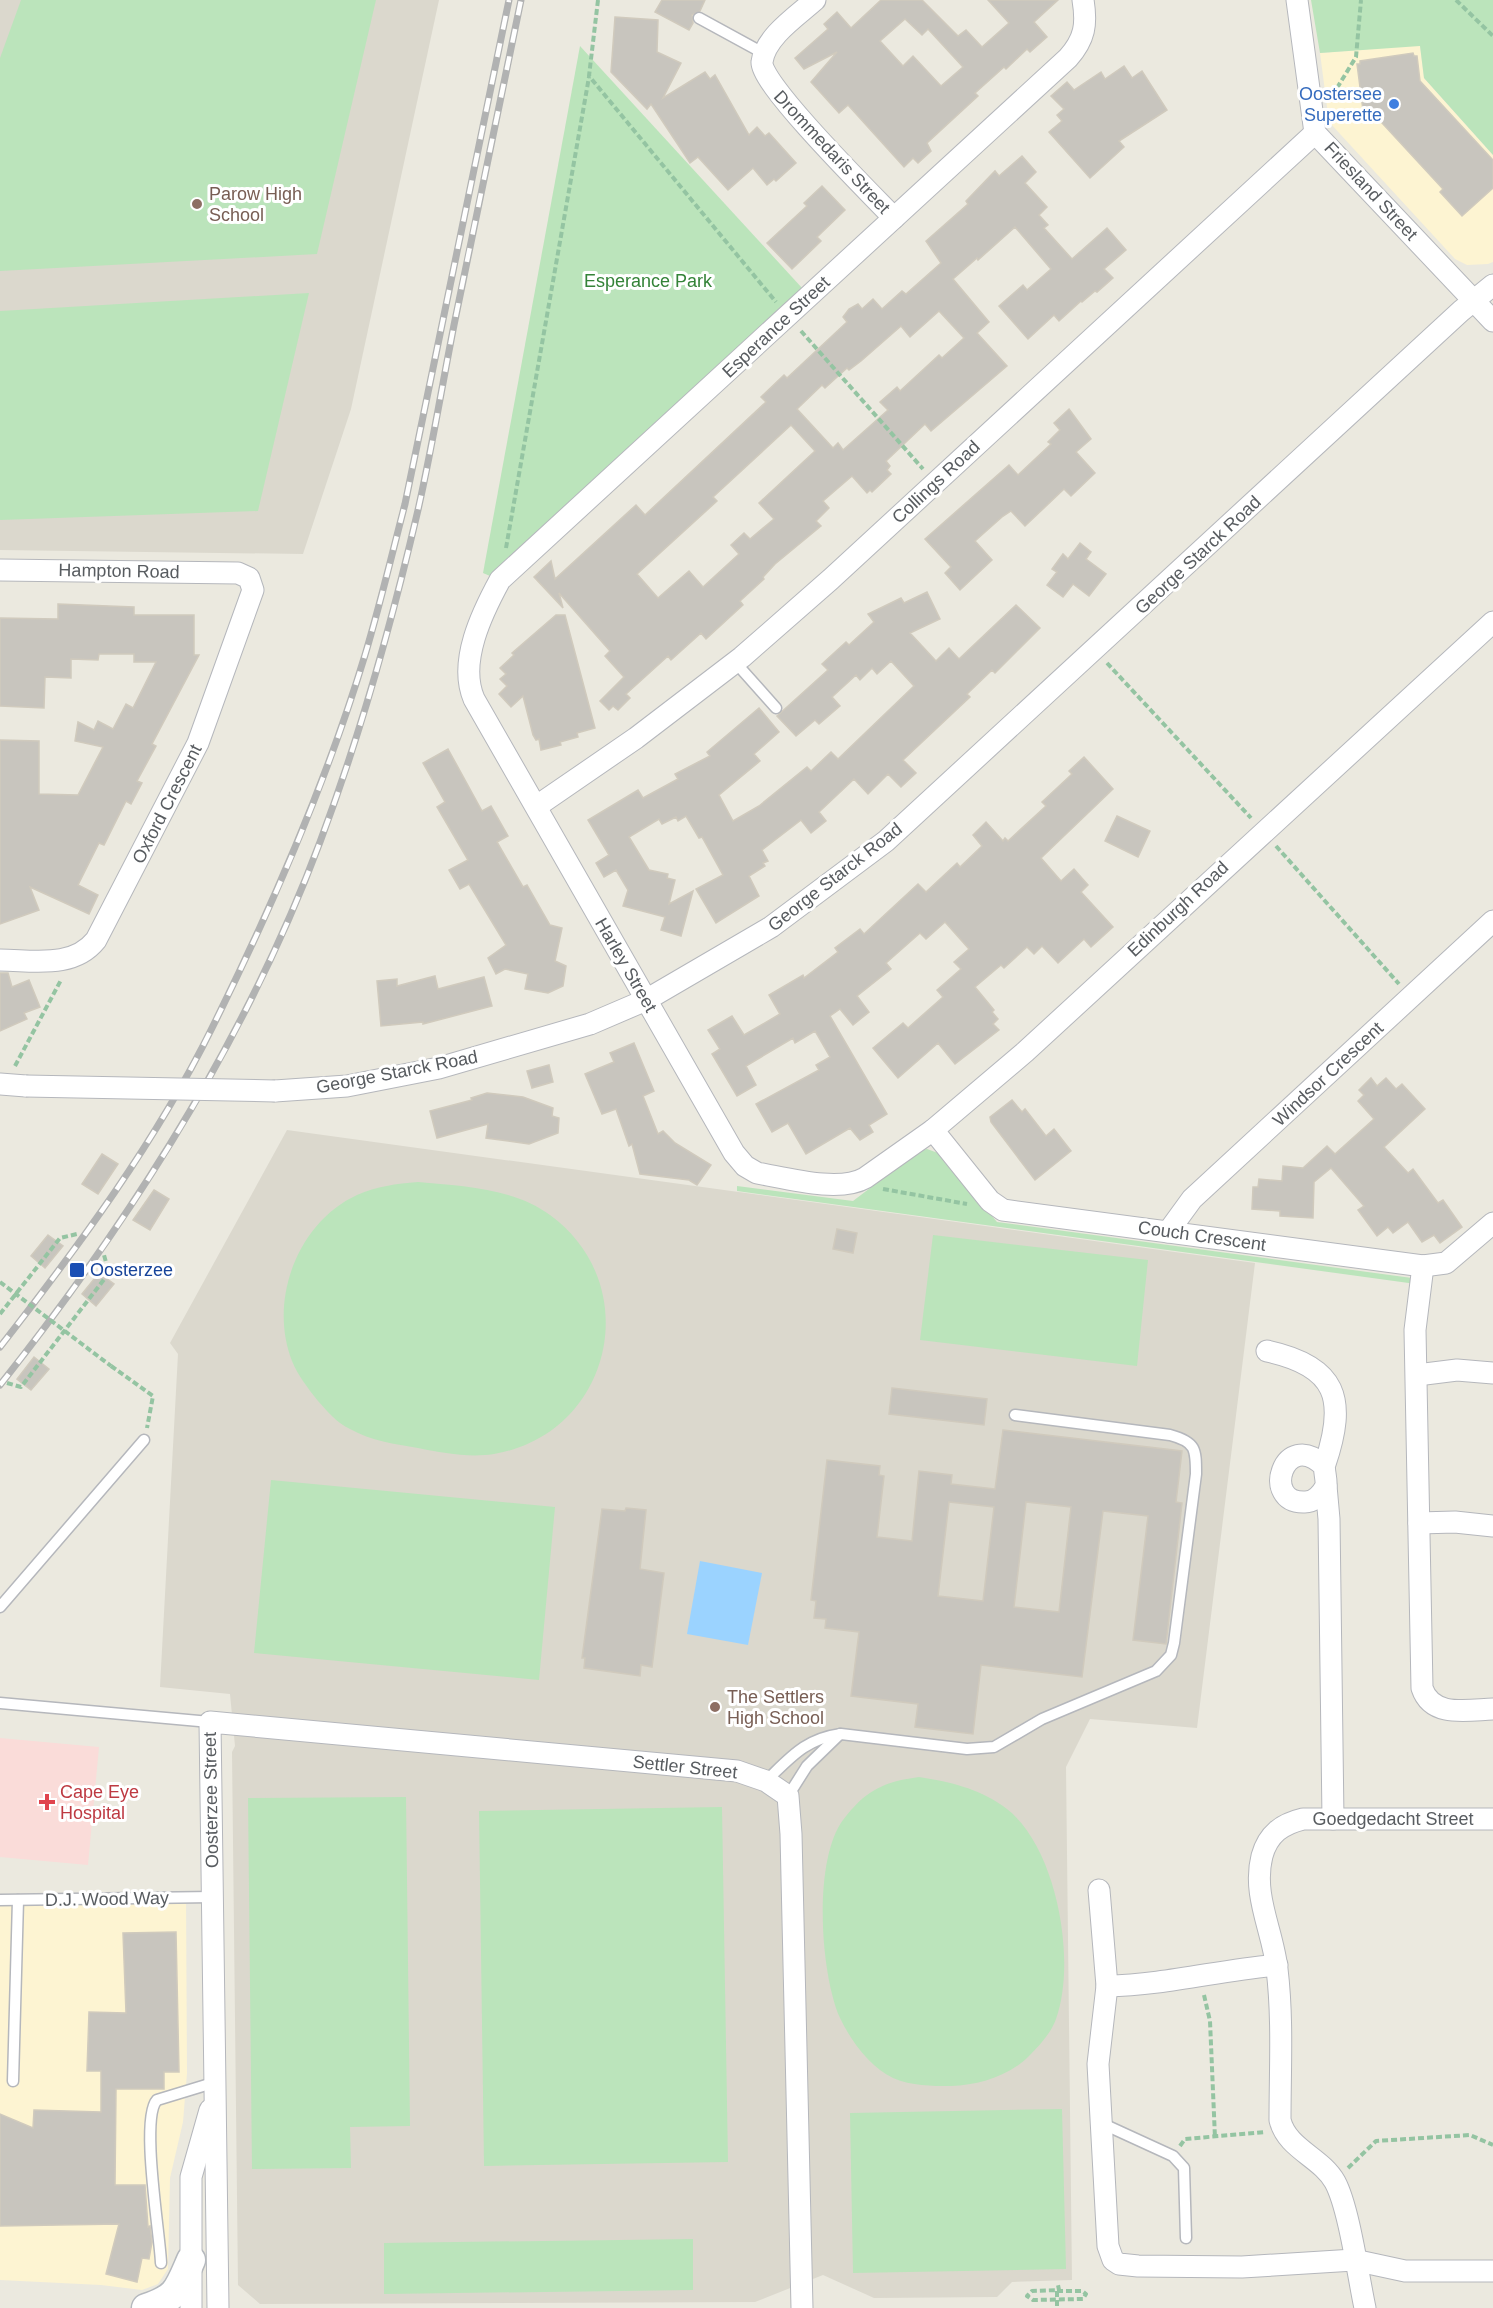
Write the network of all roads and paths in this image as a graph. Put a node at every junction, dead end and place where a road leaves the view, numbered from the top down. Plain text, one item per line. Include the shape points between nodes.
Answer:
1 (598, 0) edge
2 (815, 0) edge
3 (1083, 0) edge
4 (1297, 0) edge
5 (1361, 0) edge
6 (1456, 0) edge
7 (699, 18) dead end
8 (1493, 36) edge
9 (765, 54) junction
10 (589, 76) junction
11 (1337, 88) dead end
12 (1316, 133) junction
13 (894, 218) junction
14 (1493, 285) edge
15 (1474, 300) junction
16 (787, 316) junction
17 (1493, 321) edge
18 (936, 483) junction
19 (0, 570) edge
20 (238, 573) joint
21 (500, 580) junction
22 (1493, 622) edge
23 (1095, 650) junction
24 (469, 660) joint
25 (735, 662) junction
26 (776, 708) dead end
27 (537, 806) junction
28 (1243, 809) dead end
29 (1263, 831) junction
30 (1493, 921) edge
31 (73, 958) junction
32 (0, 960) edge
33 (1411, 998) junction
34 (646, 1000) junction
35 (11, 1085) edge
36 (933, 1130) junction
37 (854, 1184) junction
38 (969, 1204) dead end
39 (1493, 1223) edge
40 (1168, 1232) junction
41 (77, 1234) dead end
42 (104, 1255) dead end
43 (1423, 1266) junction
44 (0, 1282) edge
45 (15, 1293) junction
46 (0, 1314) edge
47 (65, 1331) junction
48 (1267, 1351) dead end
49 (1493, 1373) edge
50 (1417, 1375) junction
51 (7, 1383) dead end
52 (1015, 1414) dead end
53 (144, 1440) joint
54 (1325, 1476) junction
55 (1311, 1502) junction
56 (1419, 1523) junction
57 (1493, 1526) edge
58 (1328, 1528) junction
59 (0, 1607) edge
60 (0, 1703) edge
61 (1493, 1709) edge
62 (210, 1722) junction
63 (841, 1734) junction
64 (766, 1781) junction
65 (788, 1796) junction
66 (1333, 1819) junction
67 (1493, 1819) edge
68 (1099, 1890) dead end
69 (213, 1897) junction
70 (0, 1900) edge
71 (18, 1900) junction
72 (1277, 1965) junction
73 (1200, 1975) junction
74 (1107, 1986) junction
75 (13, 2081) dead end
76 (216, 2086) junction
77 (1101, 2123) junction
78 (1283, 2130) junction
79 (1215, 2138) junction
80 (1493, 2145) edge
81 (1173, 2156) junction
82 (1334, 2181) junction
83 (1186, 2238) dead end
84 (191, 2260) junction
85 (1354, 2260) junction
86 (161, 2263) dead end
87 (1493, 2271) edge
88 (1059, 2288) dead end
89 (146, 2308) edge
90 (191, 2308) edge
91 (218, 2308) edge
92 (802, 2308) edge
93 (1057, 2308) edge
94 (1365, 2308) edge

1 - 10 path
2 - 9 street via 778,33
3 - 13 street, Esperance Street via 1086,25 1079,46
4 - 12 street, Friesland Street
5 - 11 path via 1356,57
6 - 8 path
7 - 9 lane
9 - 13 street, Drommedaris Street via 762,66 770,84
10 - 16 path
10 - 21 path
12 - 15 street, Friesland Street
12 - 18 street, Collings Road
13 - 16 street, Esperance Street
14 - 15 street, George Starck Road
15 - 17 street, Friesland Street
15 - 23 street, George Starck Road
16 - 18 path
16 - 21 street, Esperance Street
18 - 25 street, Collings Road
19 - 20 street, Hampton Road
20 - 31 street, Oxford Crescent via 249,578 253,590 198,743 96,940
21 - 24 street, Esperance Street via 488,602
22 - 29 street, Edinburgh Road
23 - 28 path
23 - 34 street, George Starck Road via 886,841 771,927
24 - 27 street, Harley Street via 474,699
25 - 26 lane
25 - 27 street, Collings Road via 636,738
27 - 34 street, Harley Street
29 - 33 path
29 - 36 street, Edinburgh Road via 1025,1052
30 - 33 street, Windsor Crescent
31 - 32 street
31 - 35 path
33 - 40 street, Windsor Crescent via 1192,1199
34 - 35 street, George Starck Road, bridge via 590,1024 439,1068 347,1086 275,1090
34 - 37 street, Harley Street via 745,1166 757,1173 781,1177
36 - 37 street, Edinburgh Road
36 - 40 street, Couch Crescent via 990,1201 1003,1210
37 - 38 path
39 - 43 street, Couch Crescent via 1446,1263
40 - 43 street, Couch Crescent
41 - 45 path via 60,1238
42 - 47 path via 110,1273
43 - 50 street via 1414,1330
44 - 45 path, bridge
45 - 46 path
45 - 47 path, bridge
47 - 51 path via 21,1387
47 - 53 path, bridge via 153,1396
48 - 54 street via 1311,1365 1330,1386 1333,1437
49 - 50 street via 1457,1370
50 - 56 street
52 - 63 lane via 1157,1432 1181,1438 1195,1449 1196,1474 1171,1655 1165,1664 1141,1679 1056,1712 994,1747 967,1749
53 - 59 lane
54 - 55 street via 1317,1498
54 - 55 street via 1311,1456 1304,1455 1290,1459 1281,1471 1284,1493 1296,1501
54 - 58 street
55 - 58 street
56 - 57 street
56 - 61 street via 1424,1695 1444,1710
58 - 66 street
60 - 62 lane, Oosterzee Street
62 - 64 street, Settler Street via 736,1771
62 - 69 street, Oosterzee Street
63 - 64 lane via 813,1740
63 - 65 lane via 807,1766
64 - 65 street, Settler Street
65 - 92 street
66 - 67 street, Goedgedacht Street
66 - 72 street, Goedgedacht Street via 1303,1819 1285,1824 1266,1844 1259,1886
68 - 74 street
69 - 71 lane, D.J. Wood Way
69 - 76 street, Oosterzee Street
70 - 71 lane, D.J. Wood Way
71 - 75 lane
72 - 73 street
72 - 78 street
73 - 74 street via 1154,1984
73 - 79 path via 1209,2021
74 - 77 street via 1099,2055
76 - 84 street, Oosterzee Street via 191,2177
76 - 86 lane via 157,2100 152,2108
76 - 91 street, Oosterzee Street
77 - 81 lane
77 - 85 street via 1108,2246 1113,2260 1119,2264 1242,2267
78 - 79 path
78 - 82 street
79 - 81 path via 1185,2139
80 - 82 path via 1470,2134 1376,2141
81 - 83 lane via 1184,2168 1186,2179
82 - 85 street via 1346,2216
84 - 89 main road via 175,2295
84 - 90 street, Oosterzee Street
85 - 87 street via 1405,2271
85 - 94 street
88 - 93 path, bridge via 1032,2291 1027,2296 1033,2300 1056,2300 1065,2300 1083,2299 1085,2292 1057,2291 1057,2299

